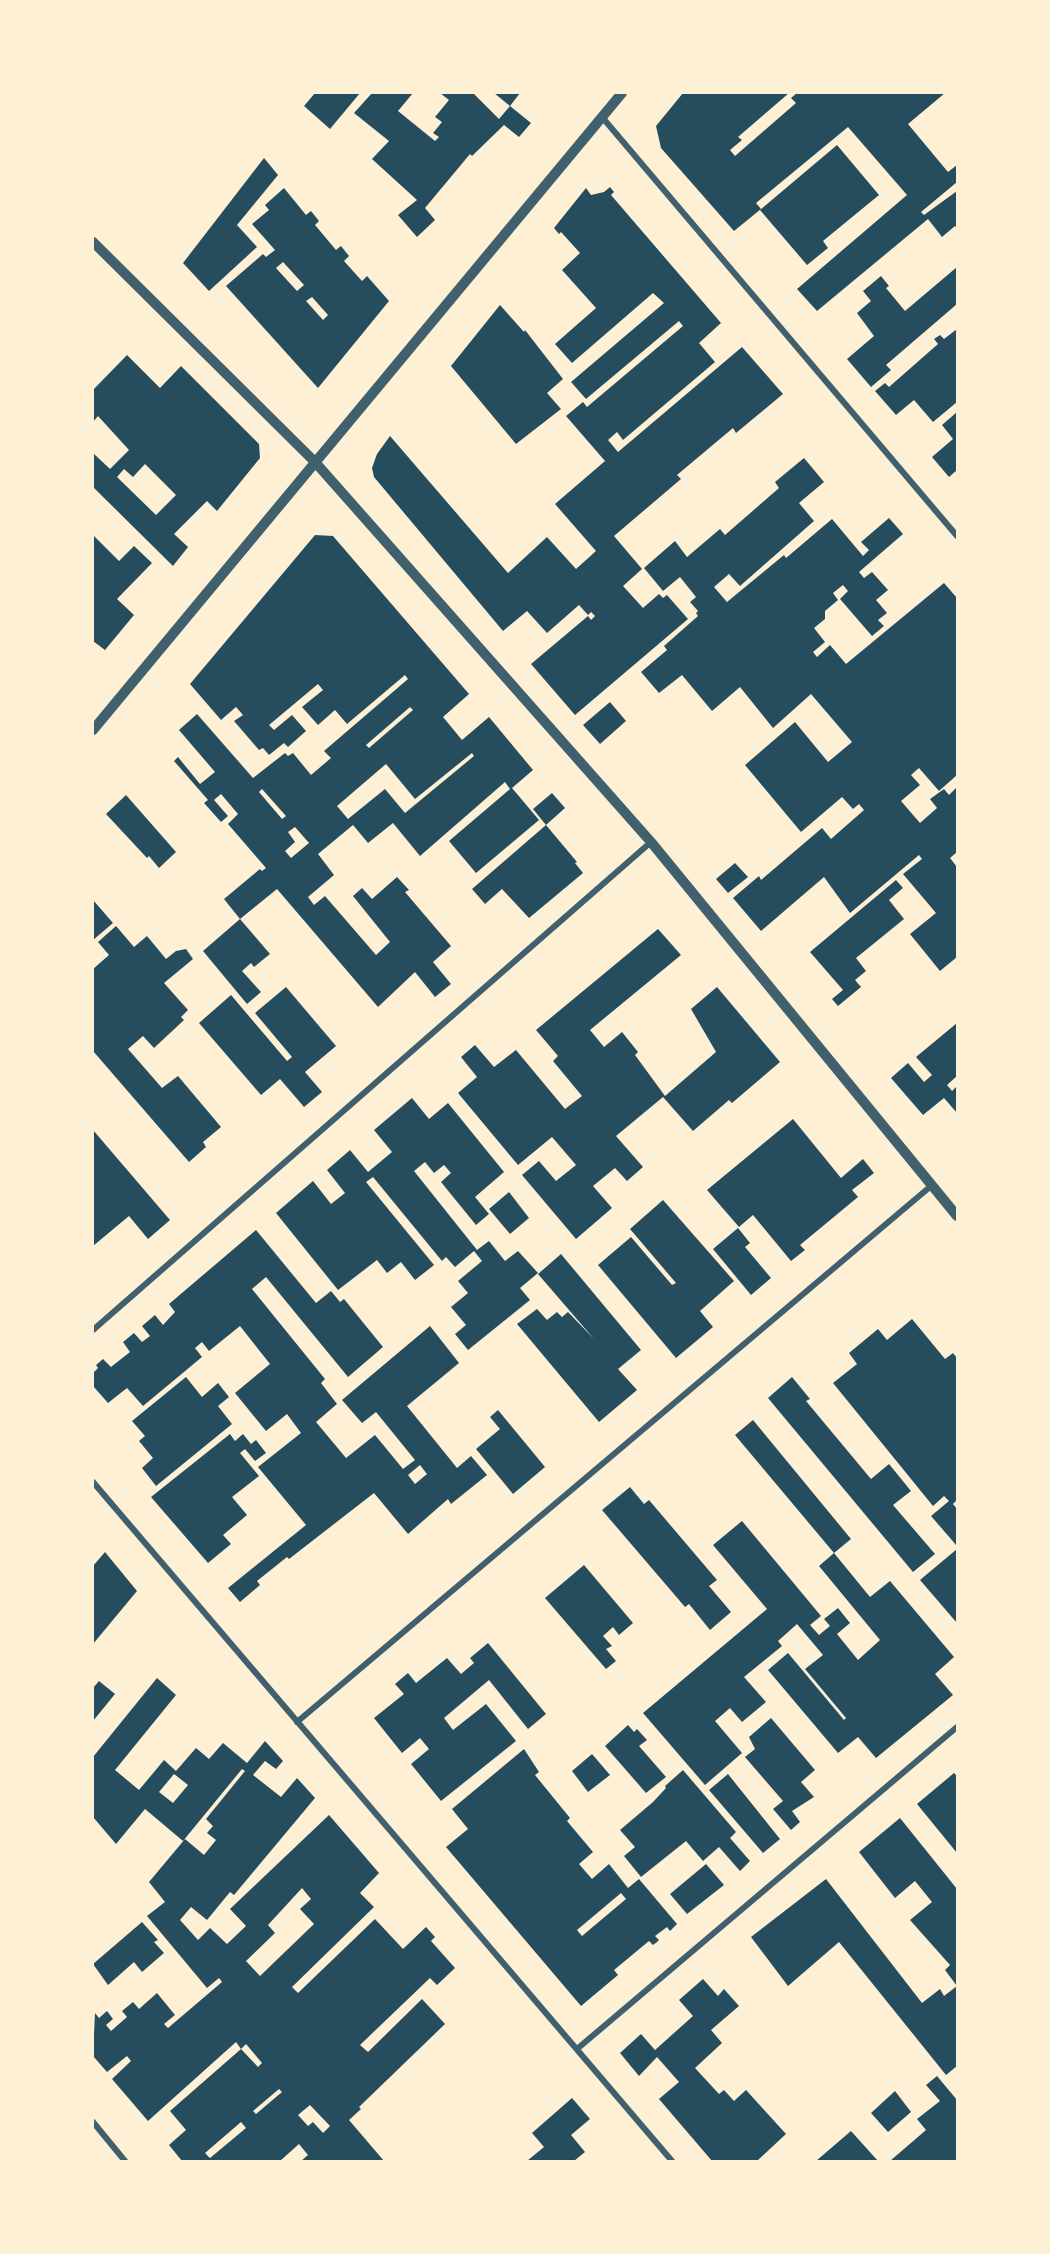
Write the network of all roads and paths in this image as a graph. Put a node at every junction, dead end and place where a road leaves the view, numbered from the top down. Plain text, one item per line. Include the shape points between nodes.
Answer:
1 (622, 93) edge
2 (602, 117) junction
3 (93, 242) edge
4 (315, 462) junction
5 (957, 536) edge
6 (93, 730) edge
7 (651, 842) junction
8 (932, 1186) junction
9 (957, 1216) edge
10 (93, 1330) edge
11 (93, 1482) edge
12 (297, 1722) junction
13 (957, 1727) edge
14 (577, 2049) junction
15 (93, 2122) edge
16 (125, 2161) edge
17 (672, 2161) edge

1 - 2 street
2 - 4 street
2 - 5 street
3 - 4 street
4 - 6 street
4 - 7 street
7 - 8 street
7 - 10 street
8 - 9 street
8 - 12 street
11 - 12 street
12 - 14 street
13 - 14 street
14 - 17 street
15 - 16 street

